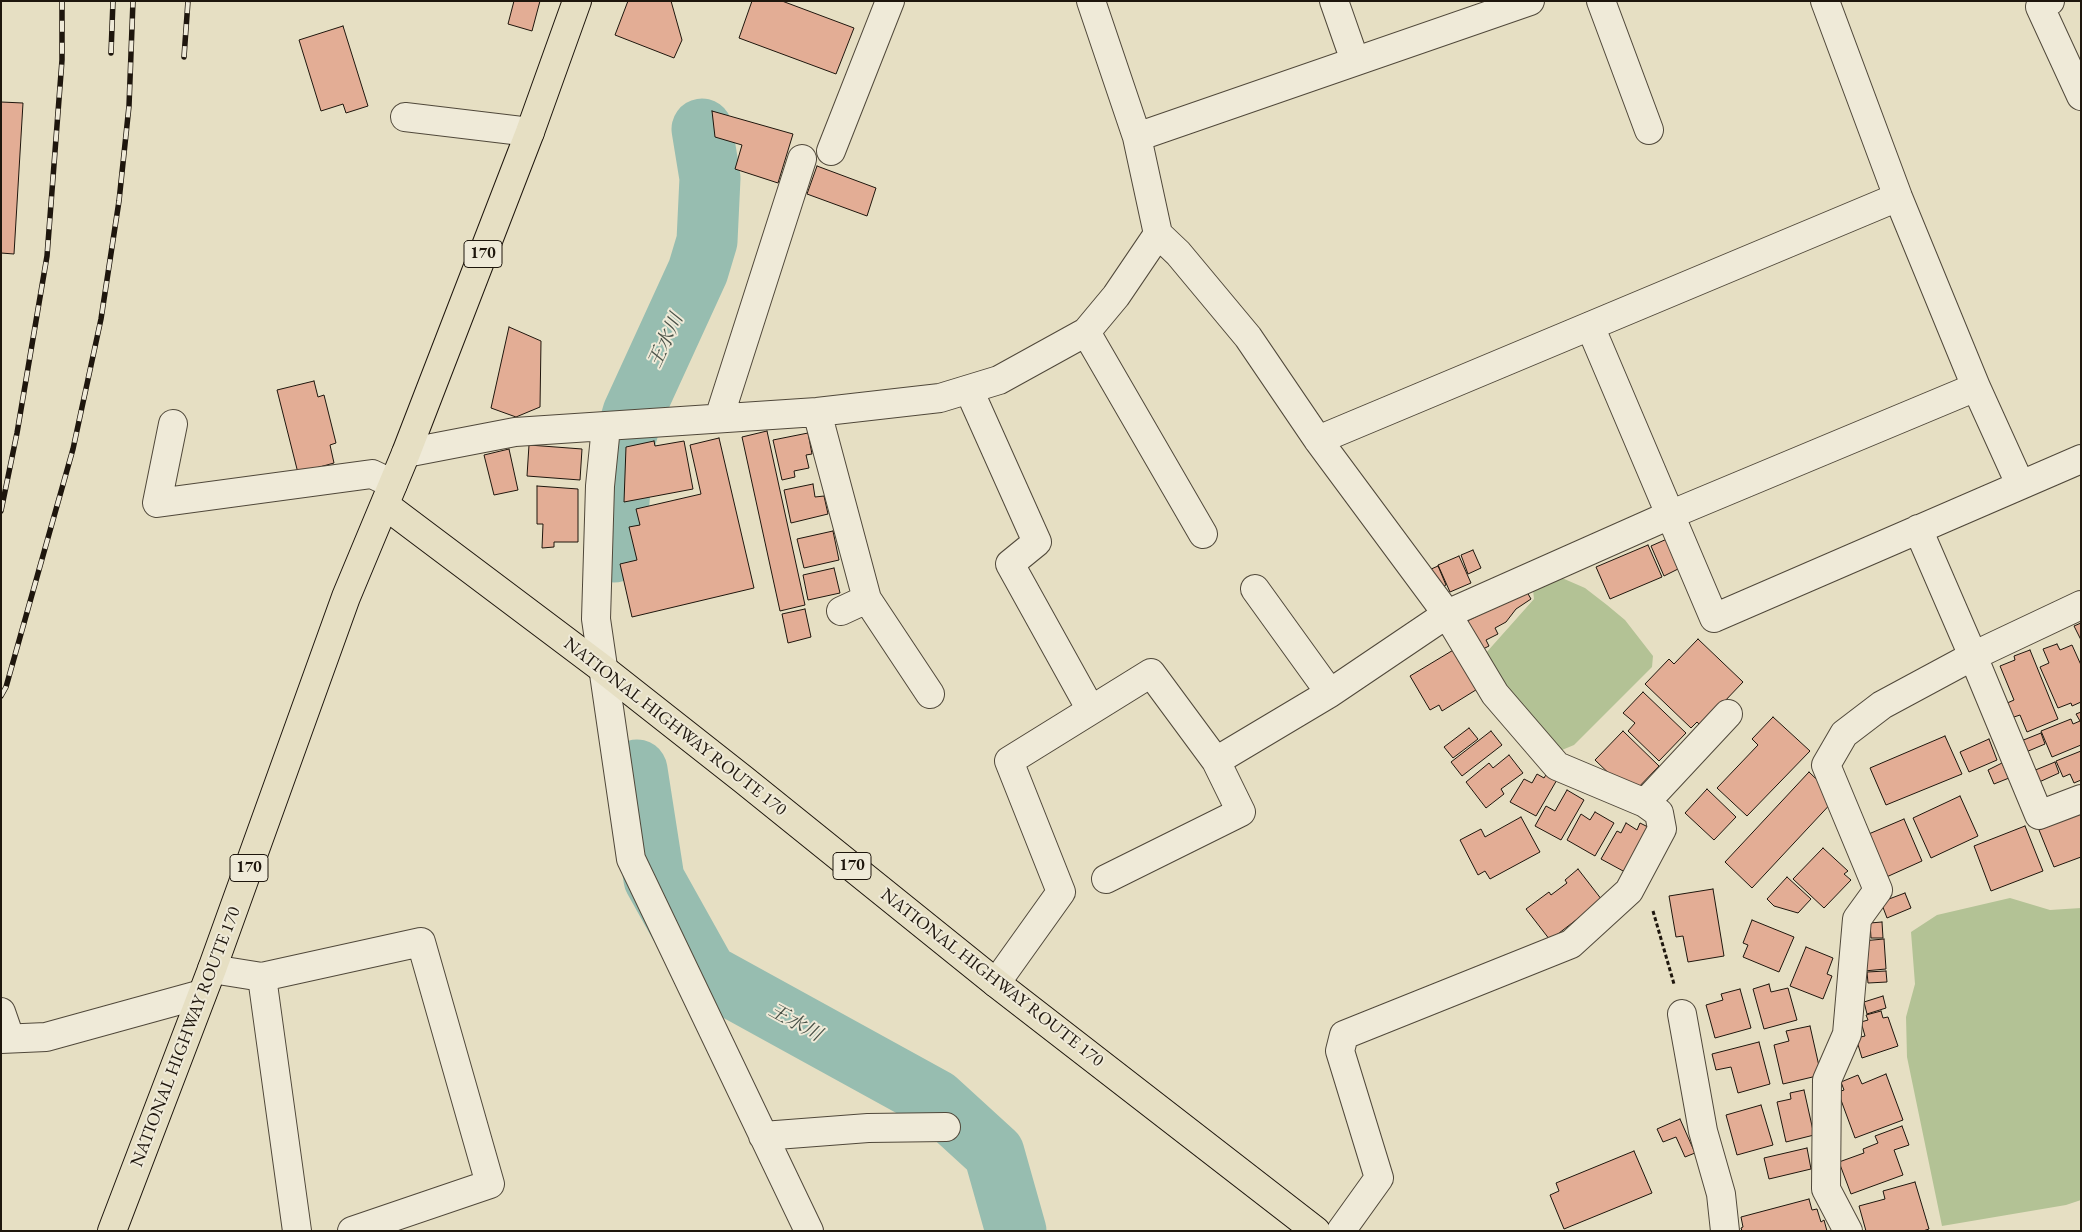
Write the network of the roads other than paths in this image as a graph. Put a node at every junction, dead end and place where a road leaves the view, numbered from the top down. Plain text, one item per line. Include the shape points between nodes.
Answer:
1 (577, 1) edge
2 (890, 1) edge
3 (1091, 1) edge
4 (1334, 1) edge
5 (1530, 1) edge
6 (1601, 1) edge
7 (1825, 1) edge
8 (2050, 1) edge
9 (1355, 61) junction
10 (2081, 96) edge
11 (405, 117) dead end
12 (1648, 130) dead end
13 (530, 132) junction
14 (1137, 137) junction
15 (831, 151) dead end
16 (802, 158) dead end
17 (1898, 197) junction
18 (1158, 234) junction
19 (1590, 326) junction
20 (1086, 332) junction
21 (1976, 387) junction
22 (969, 390) junction
23 (818, 412) junction
24 (718, 418) junction
25 (173, 424) dead end
26 (621, 426) junction
27 (1318, 440) junction
28 (406, 452) junction
29 (2081, 459) edge
30 (2020, 484) junction
31 (389, 494) junction
32 (1672, 514) junction
33 (1918, 529) junction
34 (1203, 534) dead end
35 (1256, 589) dead end
36 (867, 599) junction
37 (2081, 605) edge
38 (841, 611) dead end
39 (1447, 614) junction
40 (1973, 656) junction
41 (603, 670) junction
42 (1330, 693) junction
43 (930, 694) dead end
44 (1091, 710) junction
45 (1728, 714) dead end
46 (1216, 761) junction
47 (2081, 798) edge
48 (1645, 803) junction
49 (1106, 879) dead end
50 (212, 969) junction
51 (262, 978) junction
52 (996, 983) junction
53 (202, 994) junction
54 (1, 1012) edge
55 (1682, 1014) road end
56 (6, 1038) edge
57 (946, 1127) dead end
58 (764, 1136) junction
59 (112, 1231) edge
60 (297, 1231) edge
61 (352, 1231) edge
62 (809, 1231) edge
63 (1316, 1231) edge
64 (1341, 1231) edge
65 (1725, 1231) edge
66 (1848, 1231) edge

1 - 13 highway, NATIONAL HIGHWAY ROUTE 170 / 170
2 - 15 street
3 - 14 street
4 - 9 street
5 - 9 street
6 - 12 street
7 - 17 street
8 - 10 street via 2040,7
9 - 14 street
11 - 13 street
13 - 28 highway, NATIONAL HIGHWAY ROUTE 170 / 170
14 - 18 street
16 - 24 street
17 - 19 street
17 - 21 street
18 - 20 street via 1116,296
18 - 27 street via 1178,253 1248,337
19 - 27 street
19 - 32 street
20 - 22 street via 999,380
20 - 34 street
21 - 30 street
21 - 32 street
22 - 23 street via 940,398
22 - 44 street via 1037,542 1010,564
23 - 24 street
23 - 36 street
24 - 26 street
25 - 31 street via 157,504 372,474
26 - 28 street via 515,432
26 - 41 street via 600,486 596,619
27 - 39 street
28 - 31 highway, NATIONAL HIGHWAY ROUTE 170 / 170
29 - 30 street
30 - 33 street
31 - 41 highway, NATIONAL HIGHWAY ROUTE 170 / 170
31 - 50 highway, NATIONAL HIGHWAY ROUTE 170 / 170 via 346,597
32 - 33 street via 1714,618
32 - 39 street
33 - 40 street
35 - 42 street
36 - 38 street
36 - 43 street
37 - 40 street
39 - 42 street
39 - 48 street via 1494,694 1557,766
40 - 47 street via 2039,815
40 - 66 street via 1882,705 1844,734 1826,765 1878,890 1857,918 1847,1034 1827,1080 1826,1189
41 - 52 highway, NATIONAL HIGHWAY ROUTE 170 / 170
41 - 58 street via 631,859
42 - 46 street
44 - 46 street via 1151,673
44 - 52 street via 1009,760 1060,892
45 - 48 street
46 - 49 street via 1241,812
48 - 64 street via 1659,813 1662,829 1629,891 1571,944 1344,1035 1340,1051 1379,1178
50 - 51 street
50 - 53 highway, NATIONAL HIGHWAY ROUTE 170 / 170
51 - 60 street
51 - 61 street via 421,942 490,1184
52 - 63 highway, NATIONAL HIGHWAY ROUTE 170 / 170
53 - 56 street via 46,1037
53 - 59 highway, NATIONAL HIGHWAY ROUTE 170 / 170
54 - 56 street
55 - 65 street via 1703,1131 1721,1194
57 - 58 street via 868,1128
58 - 62 street

